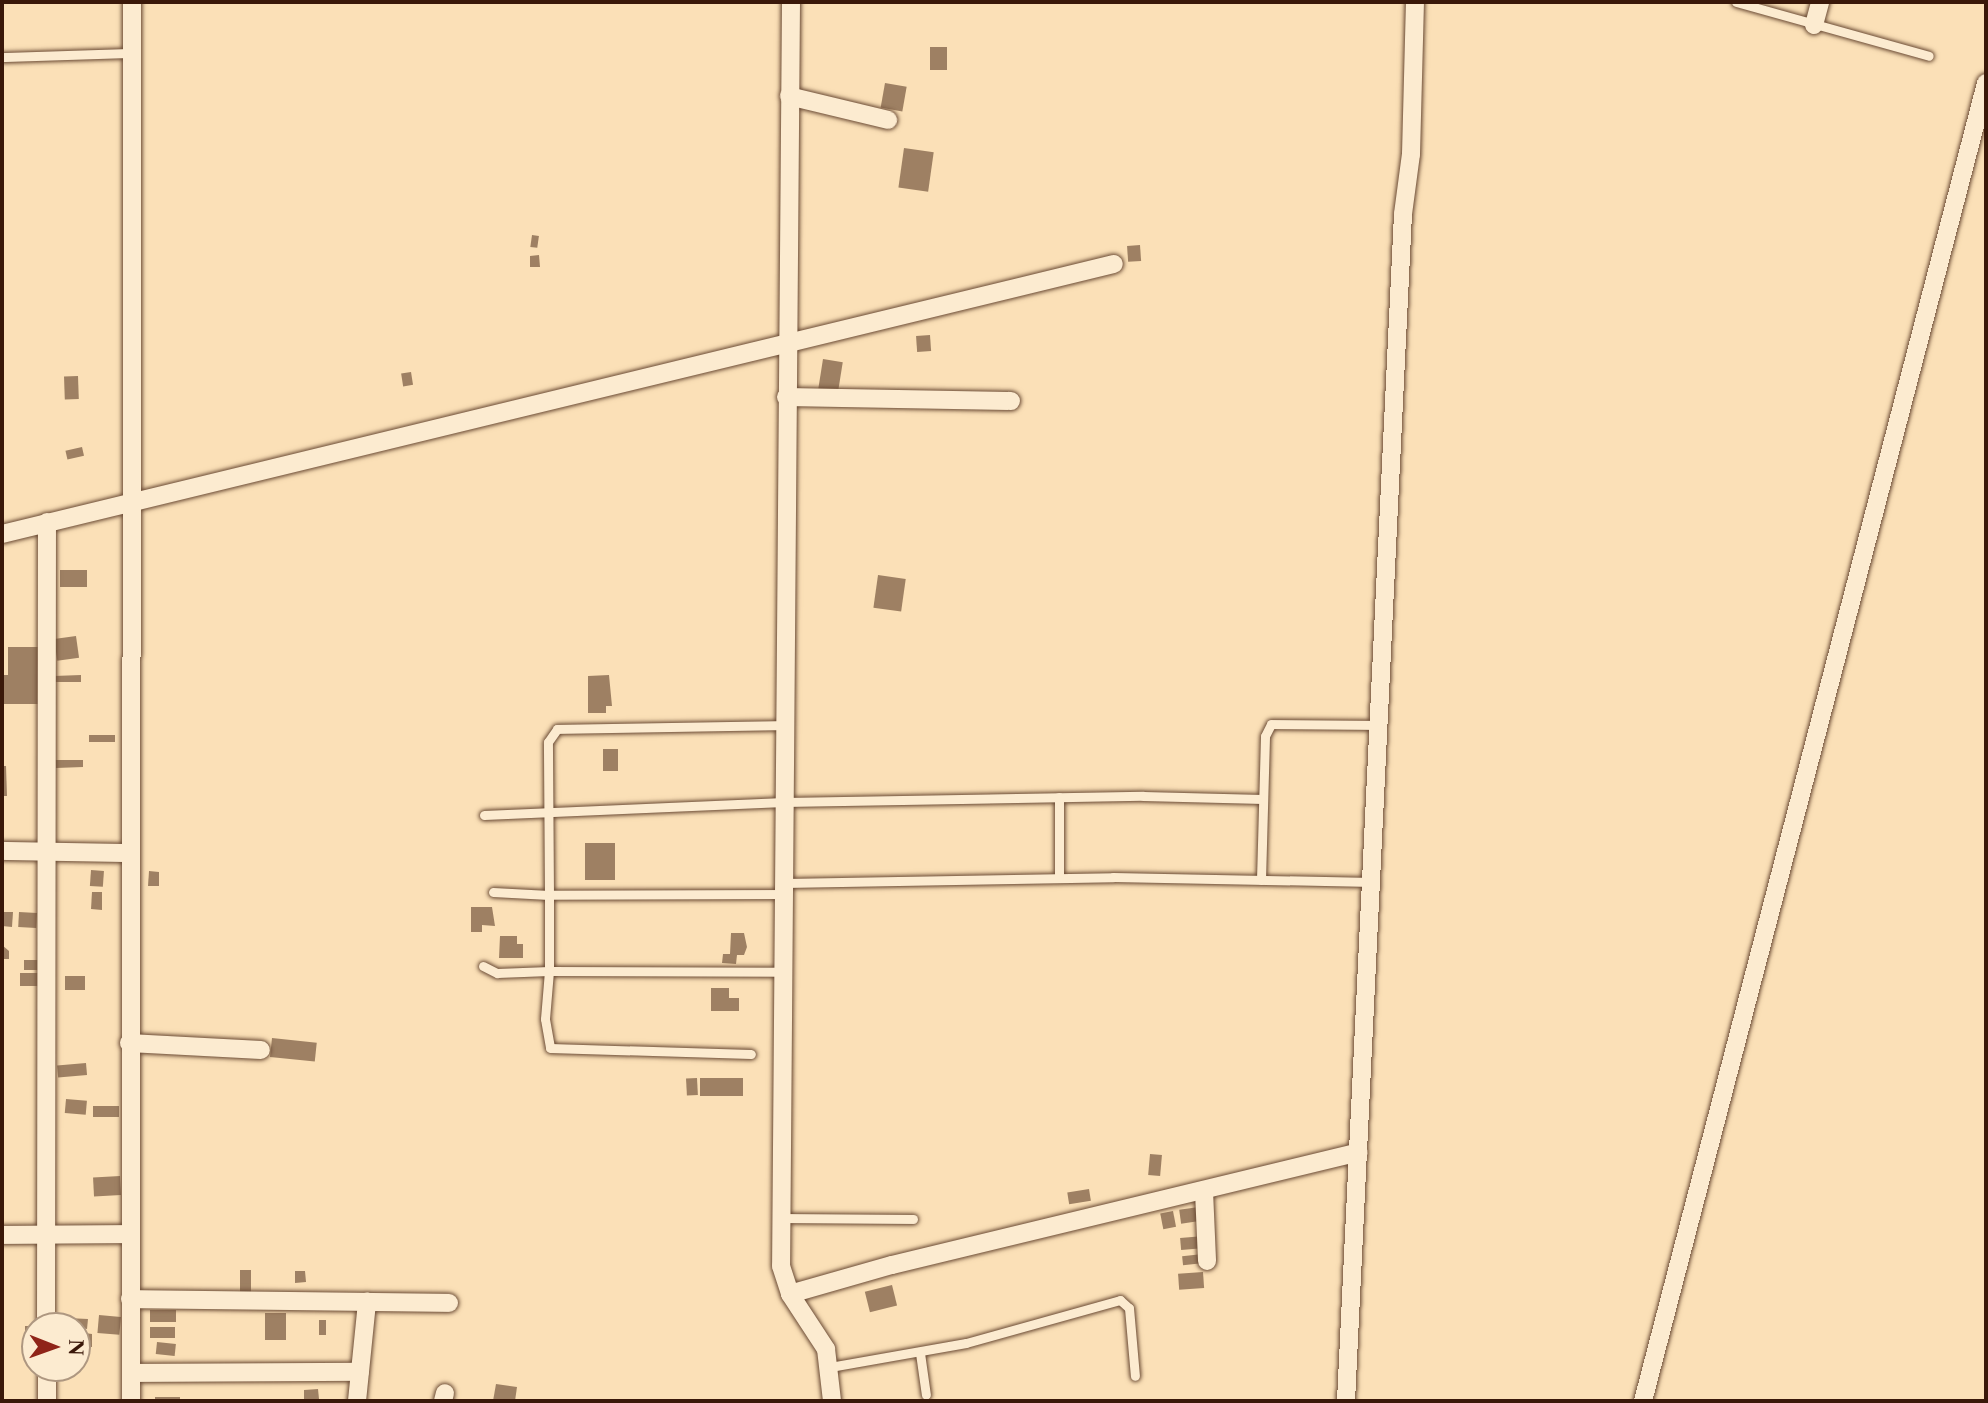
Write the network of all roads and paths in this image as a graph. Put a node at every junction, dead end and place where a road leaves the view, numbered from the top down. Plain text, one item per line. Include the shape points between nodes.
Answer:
1 (132, 2) edge
2 (791, 2) edge
3 (1415, 2) edge
4 (1736, 2) edge
5 (1820, 2) edge
6 (1814, 25) junction
7 (132, 53) junction
8 (1929, 56) dead end
9 (2, 57) edge
10 (1986, 83) edge
11 (789, 96) junction
12 (1982, 113) edge
13 (888, 120) dead end
14 (1114, 264) dead end
15 (786, 342) junction
16 (786, 397) junction
17 (1011, 401) dead end
18 (130, 501) junction
19 (47, 522) junction
20 (2, 534) edge
21 (785, 725) junction
22 (1381, 725) junction
23 (1059, 797) junction
24 (1263, 799) junction
25 (785, 802) junction
26 (484, 815) dead end
27 (548, 815) junction
28 (2, 851) edge
29 (46, 851) junction
30 (130, 853) junction
31 (1059, 878) junction
32 (1261, 880) junction
33 (1373, 882) junction
34 (784, 888) junction
35 (493, 892) dead end
36 (549, 895) junction
37 (483, 966) dead end
38 (549, 971) junction
39 (784, 972) junction
40 (129, 1043) junction
41 (261, 1050) dead end
42 (751, 1054) dead end
43 (1359, 1152) junction
44 (1204, 1191) junction
45 (782, 1218) junction
46 (914, 1219) dead end
47 (130, 1234) junction
48 (2, 1235) edge
49 (46, 1235) junction
50 (1207, 1261) dead end
51 (790, 1294) junction
52 (130, 1299) junction
53 (368, 1302) junction
54 (449, 1303) dead end
55 (47, 1312) edge
56 (920, 1353) junction
57 (830, 1367) junction
58 (360, 1372) junction
59 (131, 1373) junction
60 (1135, 1376) dead end
61 (47, 1382) edge
62 (926, 1395) dead end
63 (47, 1401) edge
64 (131, 1401) edge
65 (357, 1401) edge
66 (832, 1401) edge
67 (1346, 1401) edge
68 (1643, 1401) edge

1 - 7 street
2 - 11 street
3 - 22 street
4 - 6 lane
5 - 6 street
6 - 8 lane
7 - 9 lane
7 - 18 street
10 - 12 street
11 - 13 street
11 - 15 street
12 - 68 street
14 - 15 street
15 - 16 street
15 - 18 street
16 - 17 street
16 - 21 street
18 - 19 street
18 - 30 street
19 - 20 street
19 - 29 street
21 - 25 street
21 - 27 lane via 557,729 548,742
22 - 24 lane via 1270,724 1265,736
22 - 33 street
23 - 24 lane
23 - 25 lane
23 - 31 lane
24 - 32 lane
25 - 27 lane
25 - 34 street
26 - 27 lane
27 - 36 lane
28 - 29 street
29 - 30 street
29 - 49 street
30 - 40 street
31 - 32 lane
31 - 34 lane
32 - 33 lane
33 - 43 street
34 - 36 lane
34 - 39 street
35 - 36 lane
36 - 38 lane
37 - 38 lane via 497,973
38 - 39 lane
38 - 42 lane via 545,1020 550,1048
39 - 45 street
40 - 41 street
40 - 47 street
43 - 44 street
43 - 67 street
44 - 50 street
44 - 51 street
45 - 46 lane
45 - 51 street via 781,1266
47 - 49 street
47 - 52 street
48 - 49 street
49 - 55 street
51 - 57 street via 826,1349
52 - 53 street
52 - 59 street
53 - 54 street
53 - 58 street
56 - 57 lane
56 - 60 lane via 1120,1300 1129,1308
56 - 62 lane
57 - 66 street
58 - 59 street
58 - 65 street
59 - 64 street
61 - 63 street

